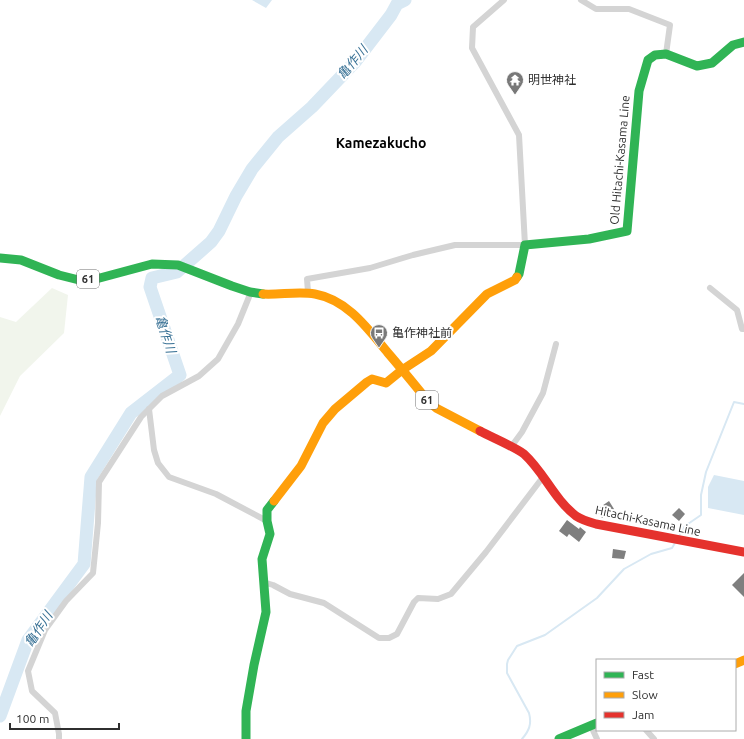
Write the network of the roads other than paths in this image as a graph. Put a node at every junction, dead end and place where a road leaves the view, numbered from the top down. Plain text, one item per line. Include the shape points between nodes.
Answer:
1 (504, 0) edge
2 (581, 0) edge
3 (744, 42) edge
4 (666, 54) junction
5 (525, 244) junction
6 (0, 258) edge
7 (710, 288) dead end
8 (251, 292) junction
9 (308, 292) junction
10 (744, 329) edge
11 (556, 344) dead end
12 (402, 370) junction
13 (149, 409) junction
14 (511, 447) junction
15 (543, 477) junction
16 (267, 521) junction
17 (744, 552) edge
18 (263, 582) junction
19 (594, 724) edge
20 (647, 731) edge
21 (59, 739) edge
22 (246, 739) edge
23 (559, 739) edge
24 (597, 739) edge
25 (654, 739) edge

1 - 5 street via 473,27 472,48 519,135
2 - 4 street via 596,9 629,9 670,24
3 - 4 street via 733,44 712,63 697,66
4 - 5 street, Old Hitachi-Kasama Line via 655,55 648,60 638,91 627,231 563,243
5 - 9 street via 455,245 370,268 307,279
5 - 12 street via 519,274 515,280 487,294 431,351
6 - 8 street, Hitachi-Kasama Line / 61 via 18,258 80,280 147,265 181,266
7 - 10 street via 737,310
8 - 9 street, Hitachi-Kasama Line / 61
8 - 13 street via 238,324 218,359 199,376 162,396
9 - 12 street, Hitachi-Kasama Line / 61 via 330,297 345,306 359,318
11 - 14 street via 542,392 522,432
12 - 14 street, Hitachi-Kasama Line / 61 via 436,408
12 - 16 street via 386,383 372,379 335,409 323,423 301,466 267,510
13 - 16 street via 154,450 158,463 169,477 216,494
13 - 21 street via 141,417 99,482 93,573 66,601 44,630 28,672 32,691 55,712
14 - 15 street, Hitachi-Kasama Line / 61 via 531,461
15 - 17 street, Hitachi-Kasama Line / 61 via 564,505 579,518 596,524
15 - 18 street via 451,594 438,599 418,598 398,634 389,638 379,638 324,603 290,594
16 - 18 street via 270,534 262,559
18 - 22 street via 266,612 244,723
19 - 23 street
19 - 24 street
20 - 25 street

